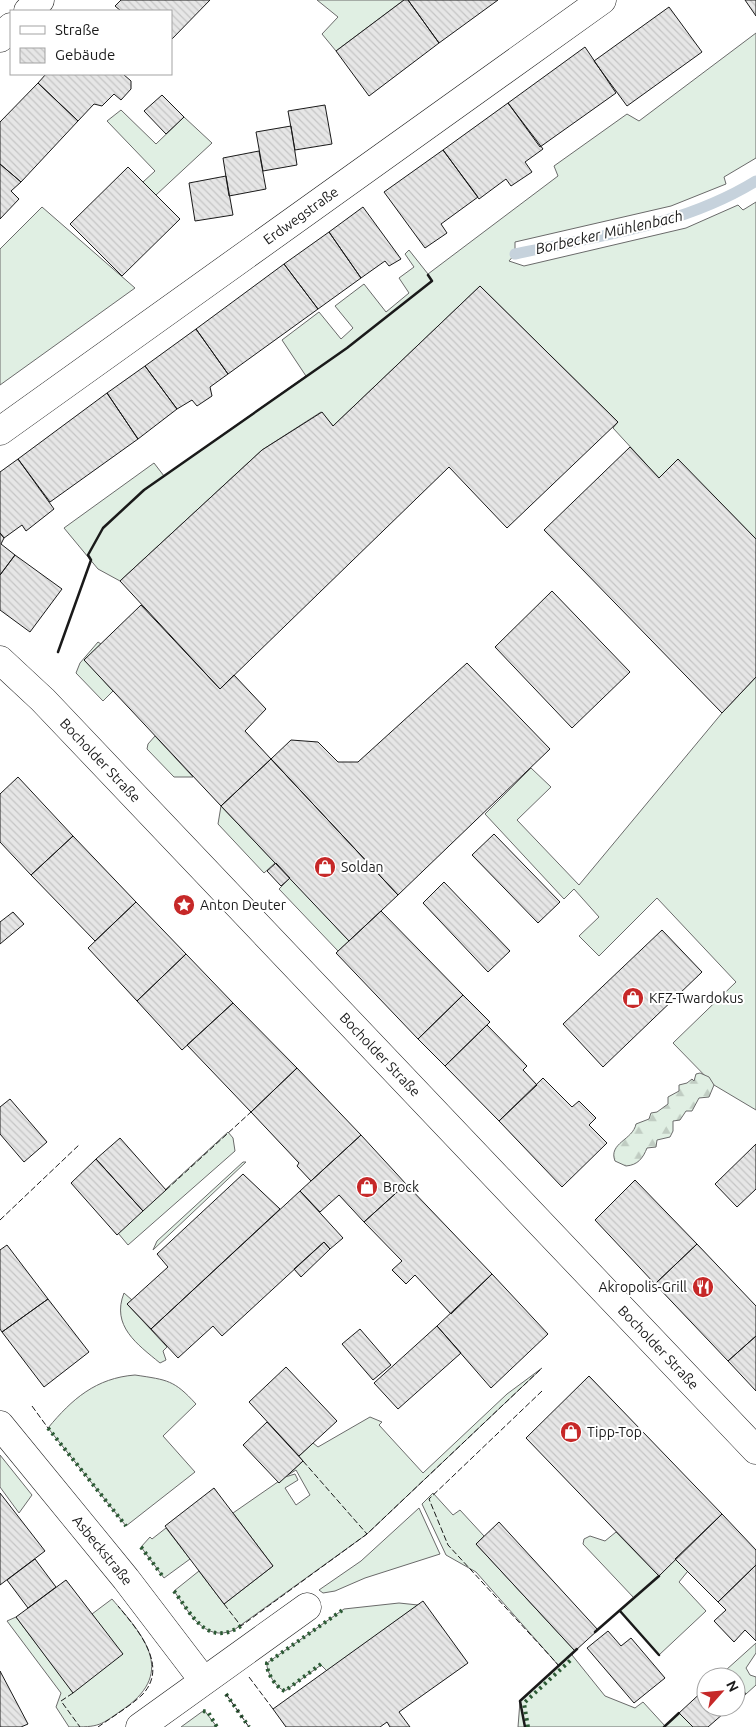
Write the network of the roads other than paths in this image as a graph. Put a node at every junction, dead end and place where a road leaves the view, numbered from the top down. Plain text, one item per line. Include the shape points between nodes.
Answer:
1 (40, 0) edge
2 (602, 0) edge
3 (29, 10) edge
4 (10, 28) edge
5 (0, 38) edge
6 (0, 431) edge
7 (0, 660) edge
8 (0, 1425) edge
9 (756, 1450) edge
10 (307, 1607) dead end
11 (202, 1680) junction
12 (140, 1727) edge

1 - 3 street
2 - 6 street, Erdwegstraße
4 - 5 street
7 - 9 street, Bocholder Straße via 43,700
8 - 11 street, Asbeckstraße via 126,1579
10 - 11 street
11 - 12 street

